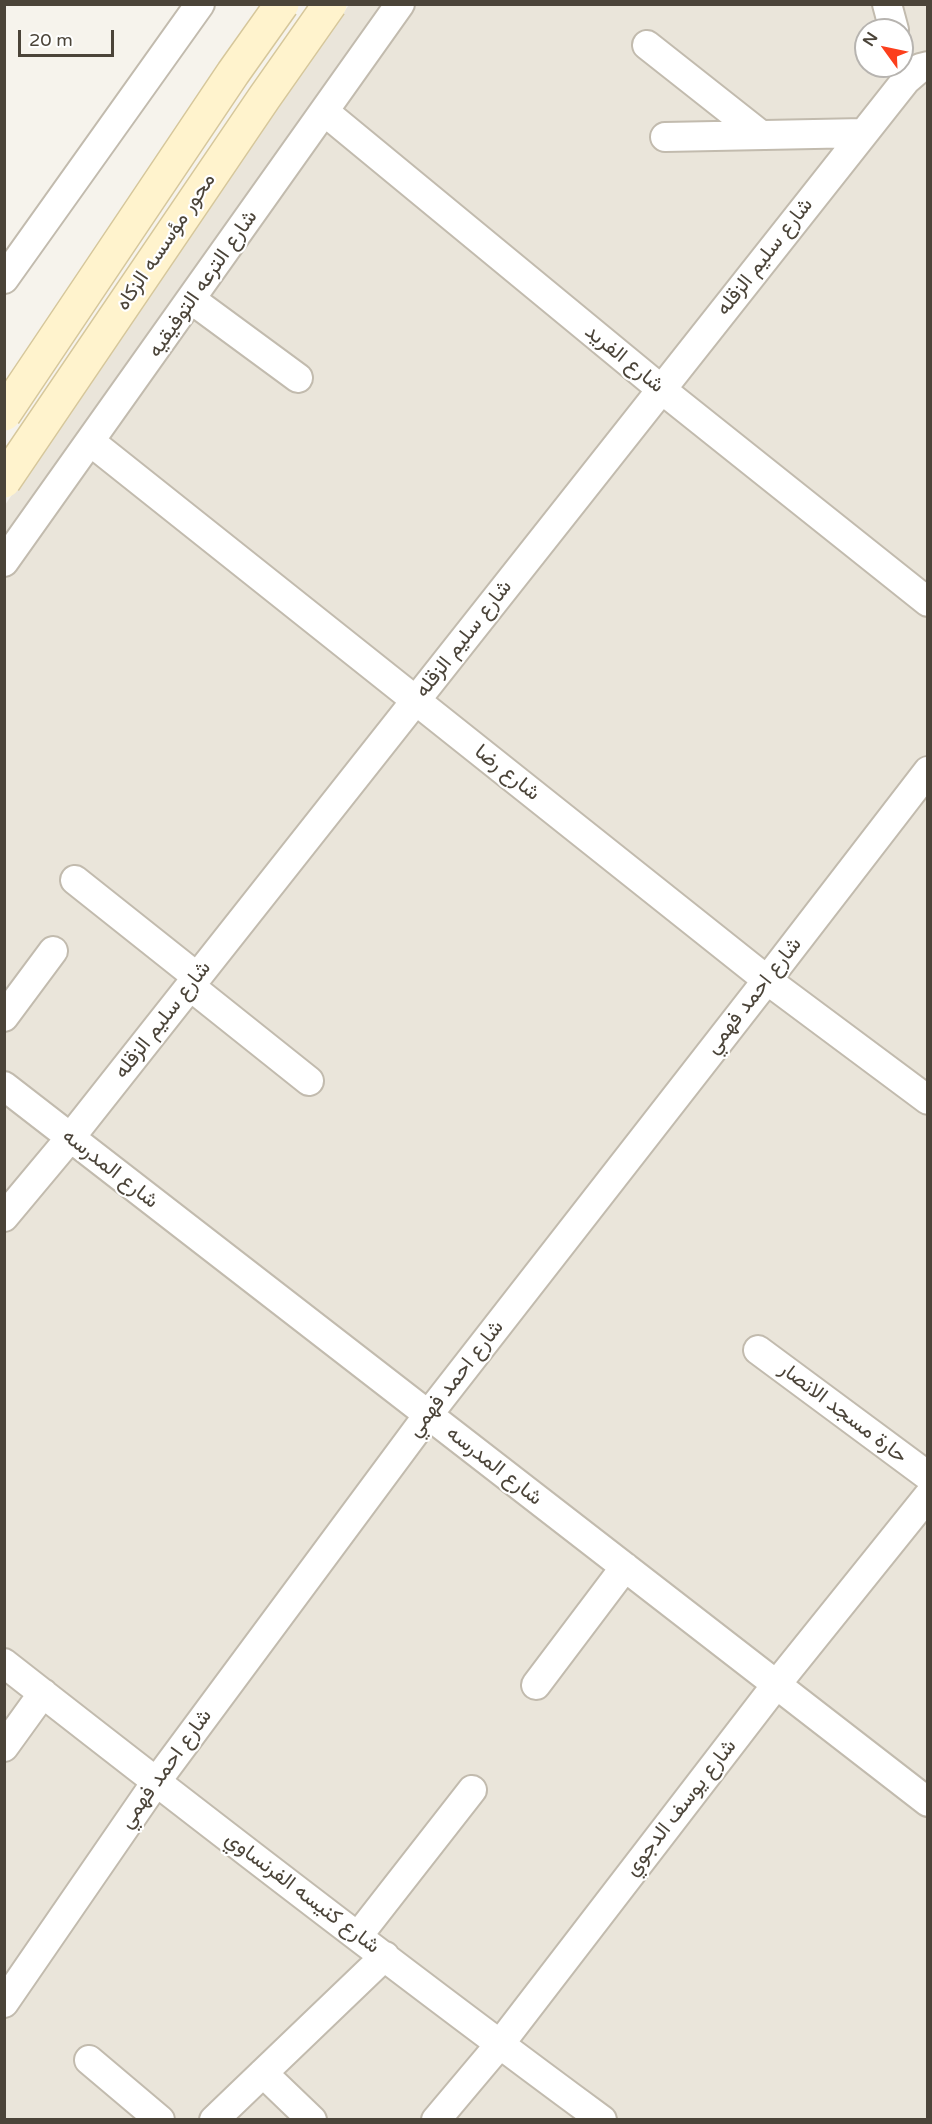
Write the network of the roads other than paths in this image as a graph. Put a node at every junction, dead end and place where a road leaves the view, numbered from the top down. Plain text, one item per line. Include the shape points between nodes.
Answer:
1 (282, 4) edge
2 (330, 4) edge
3 (400, 4) edge
4 (199, 5) edge
5 (647, 45) dead end
6 (906, 78) edge
7 (325, 112) junction
8 (864, 133) junction
9 (761, 135) junction
10 (665, 137) dead end
11 (4, 279) edge
12 (192, 300) junction
13 (298, 378) dead end
14 (661, 389) junction
15 (4, 414) edge
16 (91, 441) junction
17 (4, 481) edge
18 (4, 562) edge
19 (927, 602) edge
20 (416, 700) junction
21 (927, 771) edge
22 (75, 880) dead end
23 (53, 951) dead end
24 (767, 980) junction
25 (194, 982) junction
26 (4, 1017) edge
27 (309, 1081) dead end
28 (4, 1086) edge
29 (927, 1100) edge
30 (70, 1138) junction
31 (4, 1217) edge
32 (758, 1350) dead end
33 (428, 1414) junction
34 (927, 1476) edge
35 (927, 1496) edge
36 (625, 1567) junction
37 (4, 1663) edge
38 (536, 1685) dead end
39 (776, 1685) junction
40 (43, 1693) junction
41 (4, 1748) edge
42 (156, 1782) junction
43 (472, 1790) dead end
44 (927, 1802) edge
45 (358, 1936) junction
46 (385, 1956) junction
47 (4, 2002) edge
48 (500, 2044) junction
49 (90, 2060) dead end
50 (263, 2073) junction
51 (160, 2120) edge
52 (214, 2120) edge
53 (312, 2120) edge
54 (436, 2120) edge
55 (602, 2120) edge

1 - 15 main road, محور مؤسسه الزكاه, bridge
2 - 17 main road, محور مؤسسه الزكاه, bridge
3 - 7 street, شارع الترعه التوفيقيه
4 - 11 street
5 - 9 street
6 - 8 street, شارع سليم الزقله
7 - 12 street, شارع الترعه التوفيقيه
7 - 14 street, شارع الفريد
8 - 9 street
8 - 14 street, شارع سليم الزقله
9 - 10 street
12 - 13 street
12 - 16 street, شارع الترعه التوفيقيه
14 - 19 street, شارع الفريد
14 - 20 street, شارع سليم الزقله
16 - 18 street, شارع الترعه التوفيقيه
16 - 20 street, شارع رضا
20 - 24 street, شارع رضا
20 - 25 street, شارع سليم الزقله
21 - 24 street, شارع احمد فهمي
22 - 25 street
23 - 26 street
24 - 29 street, شارع رضا
24 - 33 street, شارع احمد فهمي
25 - 27 street
25 - 30 street, شارع سليم الزقله
28 - 30 street, شارع المدرسه
30 - 31 street, شارع سليم الزقله
30 - 33 street, شارع المدرسه
32 - 34 street, حارة مسجد الانصار
33 - 36 street, شارع المدرسه
33 - 42 street, شارع احمد فهمي
35 - 39 street, شارع يوسف الدجوي
36 - 38 street
36 - 39 street, شارع المدرسه
37 - 40 street, شارع كنيسه الفرنساوي
39 - 44 street, شارع المدرسه
39 - 48 street, شارع يوسف الدجوي
40 - 41 street
40 - 42 street, شارع كنيسه الفرنساوي
42 - 45 street, شارع كنيسه الفرنساوي
42 - 47 street, شارع احمد فهمي
43 - 45 street
45 - 46 street, شارع كنيسه الفرنساوي
46 - 48 street, شارع كنيسه الفرنساوي
46 - 50 street
48 - 54 street, شارع يوسف الدجوي
48 - 55 street, شارع كنيسه الفرنساوي
49 - 51 street
50 - 52 street
50 - 53 street

